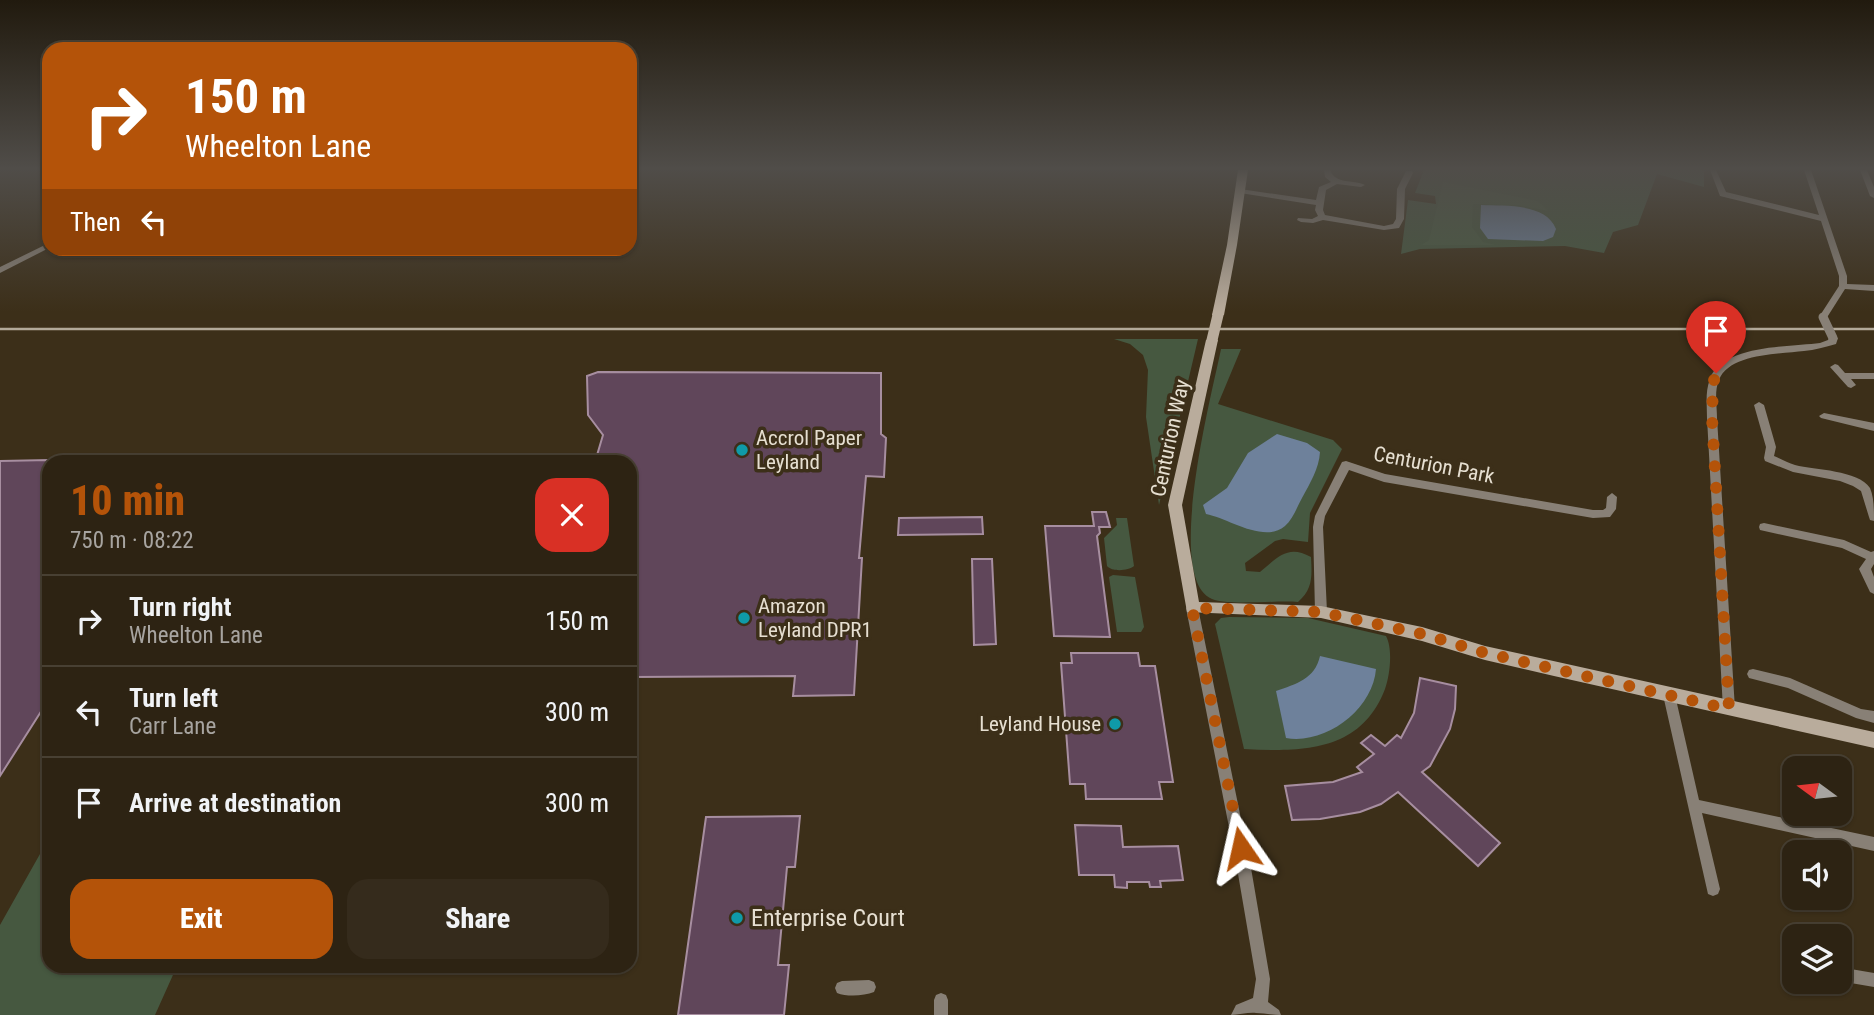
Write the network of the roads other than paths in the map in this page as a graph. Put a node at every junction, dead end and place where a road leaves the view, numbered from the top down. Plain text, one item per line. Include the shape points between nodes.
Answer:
1 (1235, 217) edge
2 (1322, 217) joint
3 (1400, 217) edge
4 (1817, 217) edge
5 (1824, 219) joint
6 (1301, 220) dead end
7 (42, 249) edge
8 (0, 270) edge
9 (1843, 286) junction
10 (1874, 288) edge
11 (1835, 367) dead end
12 (1844, 376) junction
13 (1874, 376) edge
14 (1851, 385) dead end
15 (1759, 405) dead end
16 (1824, 416) dead end
17 (1874, 427) edge
18 (1612, 497) dead end
19 (1872, 503) edge
20 (1874, 517) edge
21 (1770, 525) dead end
22 (1873, 556) edge
23 (1874, 589) edge
24 (1192, 608) junction
25 (1321, 612) junction
26 (1753, 674) dead end
27 (1670, 695) junction
28 (1729, 709) junction
29 (1874, 717) edge
30 (1874, 740) edge
31 (1695, 805) junction
32 (1874, 844) edge
33 (1713, 889) dead end
34 (1852, 976) edge
35 (1874, 980) edge
36 (869, 987) dead end
37 (842, 988) dead end
38 (1259, 1005) junction
39 (1238, 1015) edge
40 (1274, 1015) edge

1 - 24 street, Centurion Way, bridge via 1175,505
2 - 3 street via 1391,227
2 - 6 street
4 - 5 street
5 - 9 street
7 - 8 street
9 - 10 street
9 - 28 street, bridge via 1823,317 1833,342 1727,362 1713,384
11 - 12 street
12 - 13 street
12 - 14 street
15 - 19 street via 1771,447 1769,458 1852,481
16 - 17 street
18 - 25 street, Centurion Park via 1606,514 1593,514 1384,478 1346,466 1318,527
19 - 20 street
21 - 22 street
22 - 23 street via 1865,569
24 - 25 street
24 - 38 street, Centurion Way via 1263,979
25 - 27 street
26 - 29 street via 1790,683
27 - 28 street
27 - 31 street
28 - 30 street
31 - 32 street
31 - 33 street
34 - 35 street
36 - 37 street
38 - 39 street via 1248,1005
38 - 40 street

